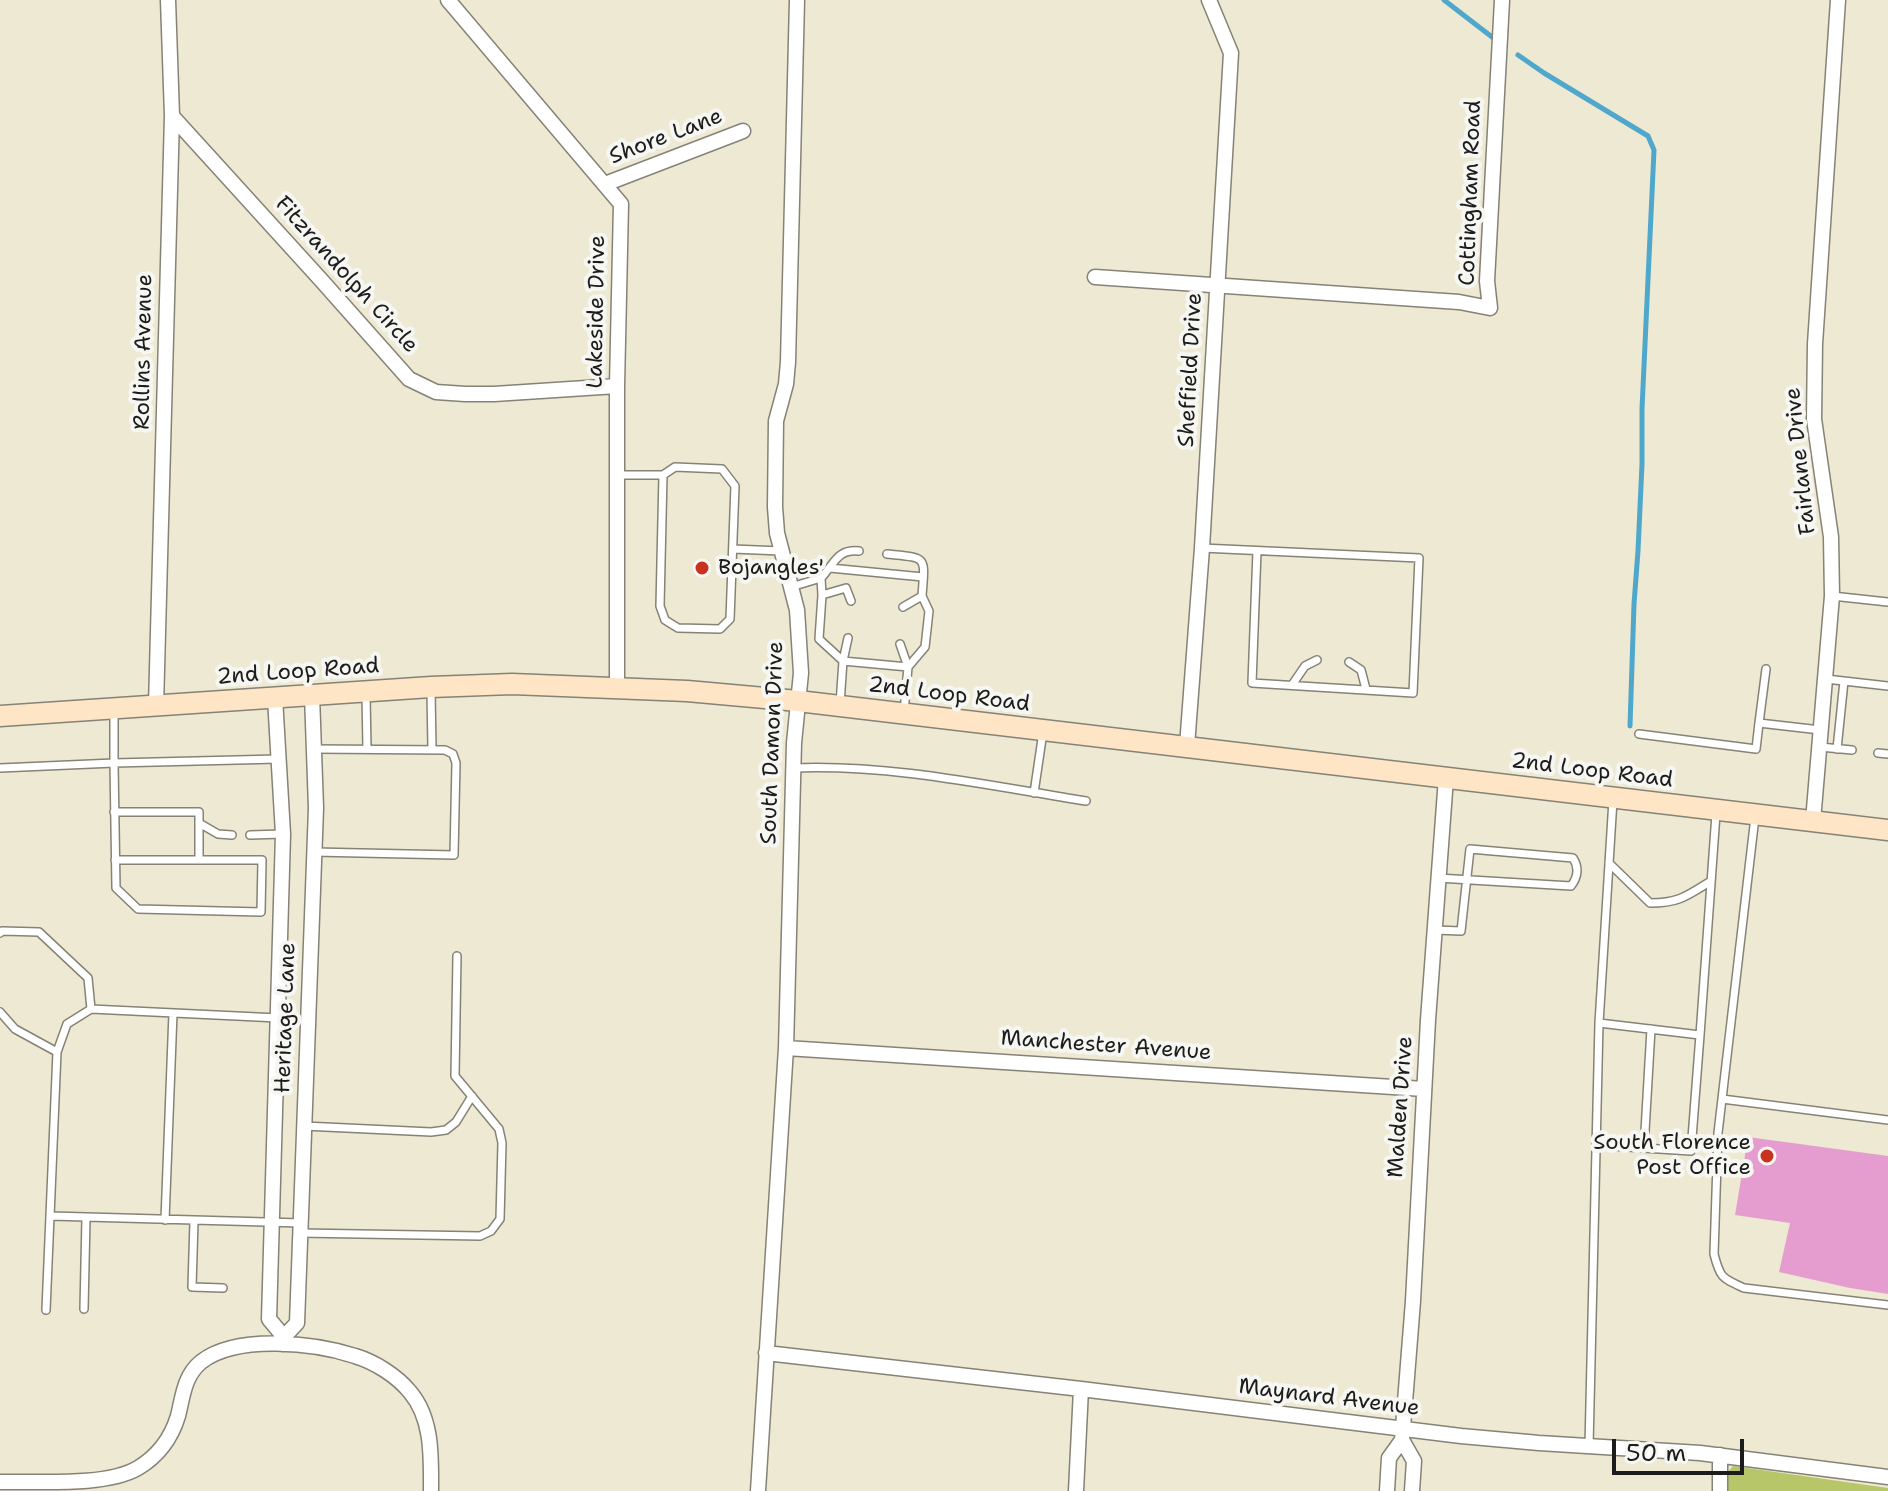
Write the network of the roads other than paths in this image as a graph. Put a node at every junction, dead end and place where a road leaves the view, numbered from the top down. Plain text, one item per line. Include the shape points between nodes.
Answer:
1 (168, 0) edge
2 (448, 0) edge
3 (797, 0) edge
4 (1209, 0) edge
5 (1502, 0) edge
6 (1838, 0) edge
7 (172, 116) junction
8 (743, 131) dead end
9 (605, 184) junction
10 (1095, 277) dead end
11 (1218, 286) junction
12 (617, 386) junction
13 (617, 475) junction
14 (663, 475) junction
15 (1202, 548) junction
16 (733, 549) junction
17 (781, 551) junction
18 (859, 551) dead end
19 (1257, 551) junction
20 (887, 554) dead end
21 (830, 568) junction
22 (848, 570) junction
23 (923, 577) junction
24 (821, 578) junction
25 (791, 587) junction
26 (846, 588) junction
27 (822, 595) junction
28 (922, 596) junction
29 (1832, 596) junction
30 (851, 601) dead end
31 (1888, 602) edge
32 (903, 607) dead end
33 (848, 638) dead end
34 (900, 644) dead end
35 (1317, 660) dead end
36 (843, 661) junction
37 (1349, 662) dead end
38 (908, 667) junction
39 (1766, 669) dead end
40 (1826, 679) junction
41 (1844, 681) junction
42 (1292, 685) junction
43 (1888, 686) edge
44 (431, 687) junction
45 (617, 687) junction
46 (1366, 689) junction
47 (366, 692) junction
48 (312, 695) junction
49 (275, 698) junction
50 (798, 701) junction
51 (156, 706) junction
52 (840, 706) junction
53 (114, 709) junction
54 (903, 714) junction
55 (0, 716) edge
56 (1759, 723) junction
57 (1043, 730) junction
58 (1822, 730) junction
59 (1639, 734) dead end
60 (1187, 746) junction
61 (1820, 747) junction
62 (314, 749) junction
63 (367, 749) junction
64 (432, 749) junction
65 (1837, 749) junction
66 (1852, 750) dead end
67 (1878, 753) dead end
68 (1888, 754) edge
69 (278, 759) junction
70 (114, 763) junction
71 (0, 768) edge
72 (793, 768) junction
73 (1446, 778) junction
74 (1034, 793) junction
75 (1614, 798) junction
76 (1086, 801) dead end
77 (1716, 810) junction
78 (114, 812) junction
79 (1756, 814) junction
80 (1813, 821) junction
81 (199, 823) junction
82 (1888, 830) edge
83 (283, 834) junction
84 (232, 835) dead end
85 (250, 835) dead end
86 (314, 852) junction
87 (115, 860) junction
88 (199, 860) junction
89 (1609, 863) junction
90 (1438, 878) junction
91 (1466, 879) junction
92 (1711, 881) junction
93 (261, 912) junction
94 (281, 912) junction
95 (1435, 930) junction
96 (0, 933) edge
97 (457, 956) dead end
98 (91, 1009) junction
99 (0, 1012) edge
100 (173, 1013) junction
101 (278, 1018) junction
102 (1599, 1023) junction
103 (1651, 1029) junction
104 (1700, 1035) junction
105 (786, 1048) junction
106 (57, 1052) junction
107 (1424, 1089) junction
108 (472, 1096) junction
109 (1722, 1099) junction
110 (1888, 1120) edge
111 (304, 1126) junction
112 (1596, 1145) junction
113 (1644, 1148) junction
114 (51, 1216) junction
115 (86, 1218) junction
116 (165, 1220) junction
117 (194, 1221) junction
118 (271, 1223) junction
119 (301, 1228) junction
120 (223, 1288) dead end
121 (1888, 1305) edge
122 (84, 1309) dead end
123 (46, 1310) dead end
124 (283, 1341) junction
125 (766, 1353) junction
126 (1081, 1389) junction
127 (1402, 1434) junction
128 (1589, 1446) junction
129 (1720, 1455) junction
130 (1888, 1477) edge
131 (0, 1482) edge
132 (431, 1491) edge
133 (758, 1491) edge
134 (1076, 1491) edge
135 (1387, 1491) edge
136 (1412, 1491) edge
137 (1720, 1491) edge

1 - 7 street, Rollins Avenue
2 - 9 street, Lakeside Drive
3 - 17 street, South Damon Drive via 788,362 776,421 774,470
4 - 11 street, Sheffield Drive via 1231,53
5 - 11 street, Cottingham Road via 1487,281 1490,308
6 - 29 street, Fairlane Drive via 1814,419 1831,537
7 - 12 street, Fitzrandolph Circle via 409,379 436,392 465,394
7 - 51 street, Rollins Avenue
8 - 9 street, Shore Lane
9 - 12 street, Lakeside Drive via 621,204
10 - 11 street
11 - 15 street, Sheffield Drive
12 - 13 street, Lakeside Drive
13 - 14 lane
13 - 45 street, Lakeside Drive
14 - 16 lane via 675,467 722,469 735,486
14 - 16 lane via 660,606 665,620 678,628 720,629 730,619
15 - 19 lane
15 - 60 street, Sheffield Drive
16 - 17 lane
17 - 25 street, South Damon Drive
18 - 21 lane via 842,552
19 - 42 lane via 1252,683
19 - 46 lane via 1419,558 1413,693
20 - 23 lane via 918,557
21 - 22 lane
21 - 24 lane
22 - 23 lane
22 - 26 lane
23 - 28 lane
24 - 25 lane
24 - 27 lane
25 - 50 street, South Damon Drive via 800,640
26 - 27 lane
26 - 30 lane
27 - 36 lane via 819,639
28 - 32 lane
28 - 38 lane via 929,611 925,647
29 - 31 lane
29 - 40 street, Fairlane Drive
33 - 36 lane
34 - 38 lane
35 - 42 lane via 1305,666
36 - 38 lane
36 - 52 lane
37 - 46 lane via 1361,670
38 - 54 lane
39 - 56 lane
40 - 41 lane
40 - 58 street, Fairlane Drive
41 - 43 lane
41 - 65 lane
42 - 46 lane
44 - 45 main road, 2nd Loop Road
44 - 47 main road, 2nd Loop Road
44 - 64 lane
45 - 50 main road, 2nd Loop Road
47 - 48 main road, 2nd Loop Road
47 - 63 lane
48 - 49 main road, 2nd Loop Road
48 - 62 street, Heritage Lane
49 - 51 main road, 2nd Loop Road
49 - 69 street, Heritage Lane
50 - 52 main road, 2nd Loop Road
50 - 72 street, South Damon Drive
51 - 53 main road, 2nd Loop Road
52 - 54 main road, 2nd Loop Road
53 - 55 main road, 2nd Loop Road
53 - 70 lane
54 - 57 main road, 2nd Loop Road
56 - 58 lane
56 - 59 lane via 1756,749
57 - 60 main road, 2nd Loop Road
57 - 74 lane
58 - 61 street, Fairlane Drive
60 - 73 main road, 2nd Loop Road
61 - 65 lane
61 - 80 street, Fairlane Drive
62 - 63 lane
62 - 86 street, Heritage Lane
63 - 64 lane
64 - 86 lane via 453,754 456,763 454,855
65 - 66 lane
67 - 68 lane
69 - 70 lane
69 - 83 street, Heritage Lane
70 - 71 lane
70 - 78 lane
72 - 74 lane via 853,768
72 - 105 street, South Damon Drive
73 - 75 main road, 2nd Loop Road
73 - 90 street, Malden Drive
74 - 76 lane
75 - 77 main road, 2nd Loop Road
75 - 89 lane
77 - 79 main road, 2nd Loop Road
77 - 92 lane
78 - 81 lane via 199,812
78 - 87 lane
79 - 80 main road, 2nd Loop Road
79 - 109 lane
80 - 82 main road, 2nd Loop Road
81 - 84 lane
81 - 88 lane
83 - 85 lane
83 - 94 street, Heritage Lane
86 - 111 street, Heritage Lane
87 - 88 lane
87 - 93 lane via 116,888 138,909
88 - 93 lane via 262,860
89 - 92 lane via 1650,903 1684,898
89 - 102 lane
90 - 91 lane
90 - 95 street, Malden Drive
91 - 91 lane via 1571,886 1576,864 1573,858 1470,849
91 - 95 lane via 1461,931
92 - 104 lane
93 - 94 lane
94 - 101 street, Heritage Lane
95 - 107 street, Malden Drive
96 - 98 lane via 39,932 88,978
97 - 108 lane via 455,1076
98 - 100 lane
98 - 106 lane via 67,1024
99 - 106 lane via 15,1029
100 - 101 lane
100 - 116 lane
101 - 118 street, Heritage Lane
102 - 103 lane
102 - 112 lane
103 - 104 lane
103 - 113 lane
104 - 113 lane via 1691,1151
105 - 107 street, Manchester Avenue
105 - 125 street, South Damon Drive
106 - 114 lane
107 - 127 street, Malden Drive
108 - 111 lane via 446,1130
108 - 119 lane via 499,1129 502,1143 500,1219 491,1231 480,1236
109 - 110 lane
109 - 121 lane via 1714,1254 1724,1279 1744,1288
111 - 119 street, Heritage Lane
112 - 113 lane
112 - 128 lane
114 - 115 lane
114 - 123 lane
115 - 116 lane
115 - 122 lane
116 - 117 lane
117 - 118 lane
117 - 120 lane via 192,1287
118 - 119 lane
118 - 124 street, Heritage Lane via 269,1319
119 - 124 street, Heritage Lane via 297,1323
124 - 131 street via 232,1348 203,1361 187,1380 163,1447 136,1469 108,1478
124 - 132 street via 355,1356 401,1382 419,1405 429,1434
125 - 126 street, Maynard Avenue
125 - 133 street, South Damon Drive
126 - 127 street, Maynard Avenue
126 - 134 street
127 - 128 street, Maynard Avenue
127 - 135 street, Malden Drive via 1389,1458
127 - 136 street, Malden Drive via 1414,1461
128 - 129 street, Maynard Avenue
129 - 130 street, Maynard Avenue
129 - 137 street

